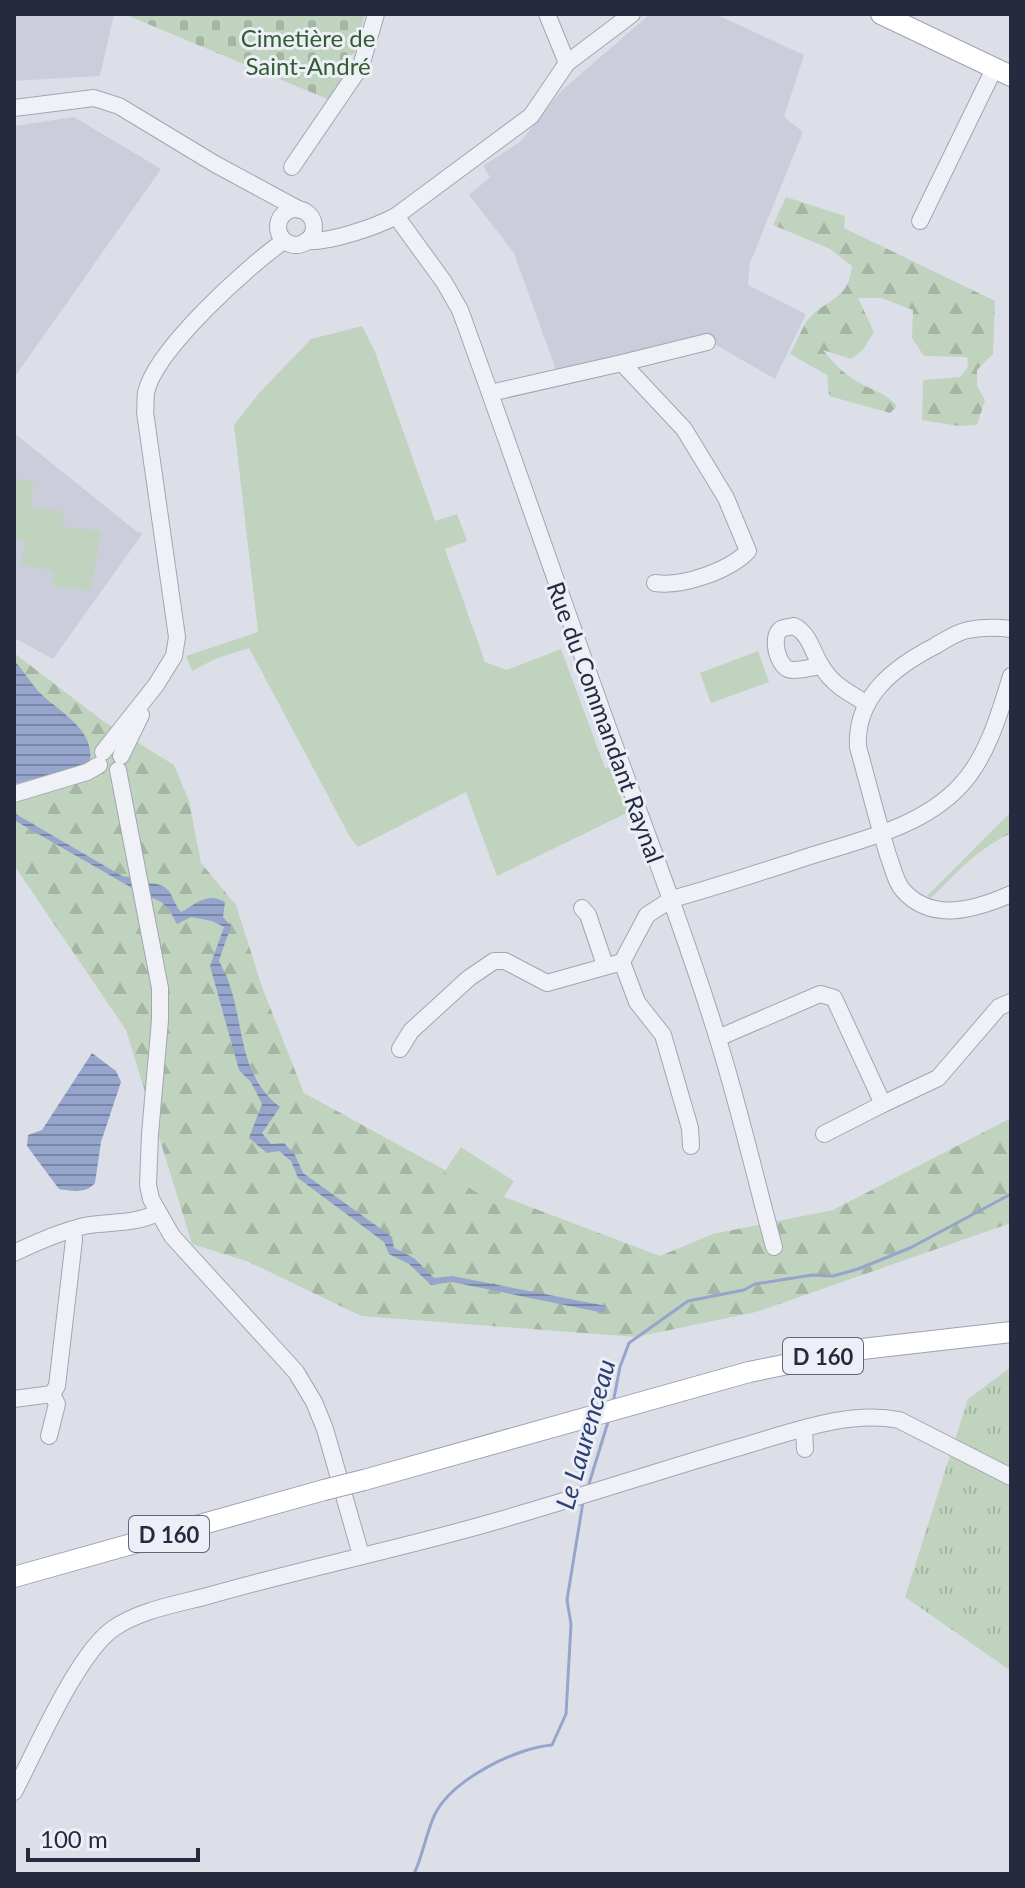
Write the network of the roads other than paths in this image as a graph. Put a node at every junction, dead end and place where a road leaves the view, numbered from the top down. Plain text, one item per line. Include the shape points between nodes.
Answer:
1 (376, 14) edge
2 (547, 14) edge
3 (632, 14) edge
4 (881, 14) edge
5 (567, 63) junction
6 (1005, 75) edge
7 (14, 108) edge
8 (292, 167) dead end
9 (260, 188) junction
10 (300, 210) junction
11 (396, 216) junction
12 (920, 221) dead end
13 (278, 223) junction
14 (313, 224) junction
15 (345, 233) junction
16 (284, 241) junction
17 (306, 241) junction
18 (707, 342) dead end
19 (622, 363) junction
20 (490, 393) junction
21 (655, 583) dead end
22 (1011, 629) edge
23 (821, 666) dead end
24 (1011, 676) edge
25 (156, 685) junction
26 (866, 703) junction
27 (101, 759) junction
28 (119, 763) junction
29 (14, 794) edge
30 (881, 833) junction
31 (1011, 894) edge
32 (672, 899) junction
33 (582, 908) dead end
34 (622, 962) junction
35 (605, 965) junction
36 (1011, 1002) edge
37 (718, 1038) junction
38 (400, 1049) dead end
39 (883, 1104) junction
40 (824, 1134) dead end
41 (691, 1146) dead end
42 (157, 1213) junction
43 (73, 1230) junction
44 (774, 1247) dead end
45 (14, 1253) edge
46 (1011, 1332) edge
47 (52, 1394) junction
48 (14, 1399) edge
49 (804, 1429) junction
50 (49, 1436) dead end
51 (805, 1449) dead end
52 (1011, 1477) edge
53 (361, 1555) junction
54 (14, 1577) edge
55 (14, 1792) edge

1 - 8 street via 361,66
2 - 5 street
3 - 5 street
4 - 6 main road
5 - 11 street via 531,116
6 - 12 street
7 - 9 street via 94,98 119,106
9 - 10 street
9 - 13 street
10 - 13 street via 289,211
10 - 14 street
11 - 15 street
11 - 20 street, Rue du Commandant Raynal via 460,310
13 - 16 street
14 - 15 street
14 - 17 street
15 - 17 street
16 - 17 street
16 - 25 street via 225,288 164,360 146,392 177,637 174,656
18 - 19 street
19 - 20 street
19 - 21 street via 684,429 726,498 748,551 736,564 672,586
20 - 32 street, Rue du Commandant Raynal
22 - 26 street via 964,631 897,670
23 - 26 street
24 - 30 street via 984,751 962,784 917,819
25 - 27 street
25 - 28 street
26 - 30 street via 858,747
27 - 28 street via 113,750
27 - 29 street via 87,772
28 - 42 street via 160,988 148,1185
30 - 31 street via 901,889 923,905 965,910
30 - 32 street
32 - 34 street via 647,915
32 - 37 street, Rue du Commandant Raynal
33 - 35 street
34 - 35 street
34 - 41 street via 637,1002 663,1035
35 - 38 street via 547,983 505,961 494,961 411,1031
36 - 39 street via 999,1007 938,1078
37 - 39 street via 820,994 834,998
37 - 44 street, Rue du Commandant Raynal
39 - 40 street
42 - 43 street via 133,1222
42 - 53 street via 178,1244 296,1372 314,1402
43 - 45 street
43 - 47 street
46 - 54 main road, D 160, bridge via 919,1341 749,1372
47 - 48 street
47 - 50 street via 57,1404
49 - 51 street
49 - 52 street via 878,1416 899,1420
49 - 53 street via 486,1524
53 - 55 street via 129,1618 93,1646

